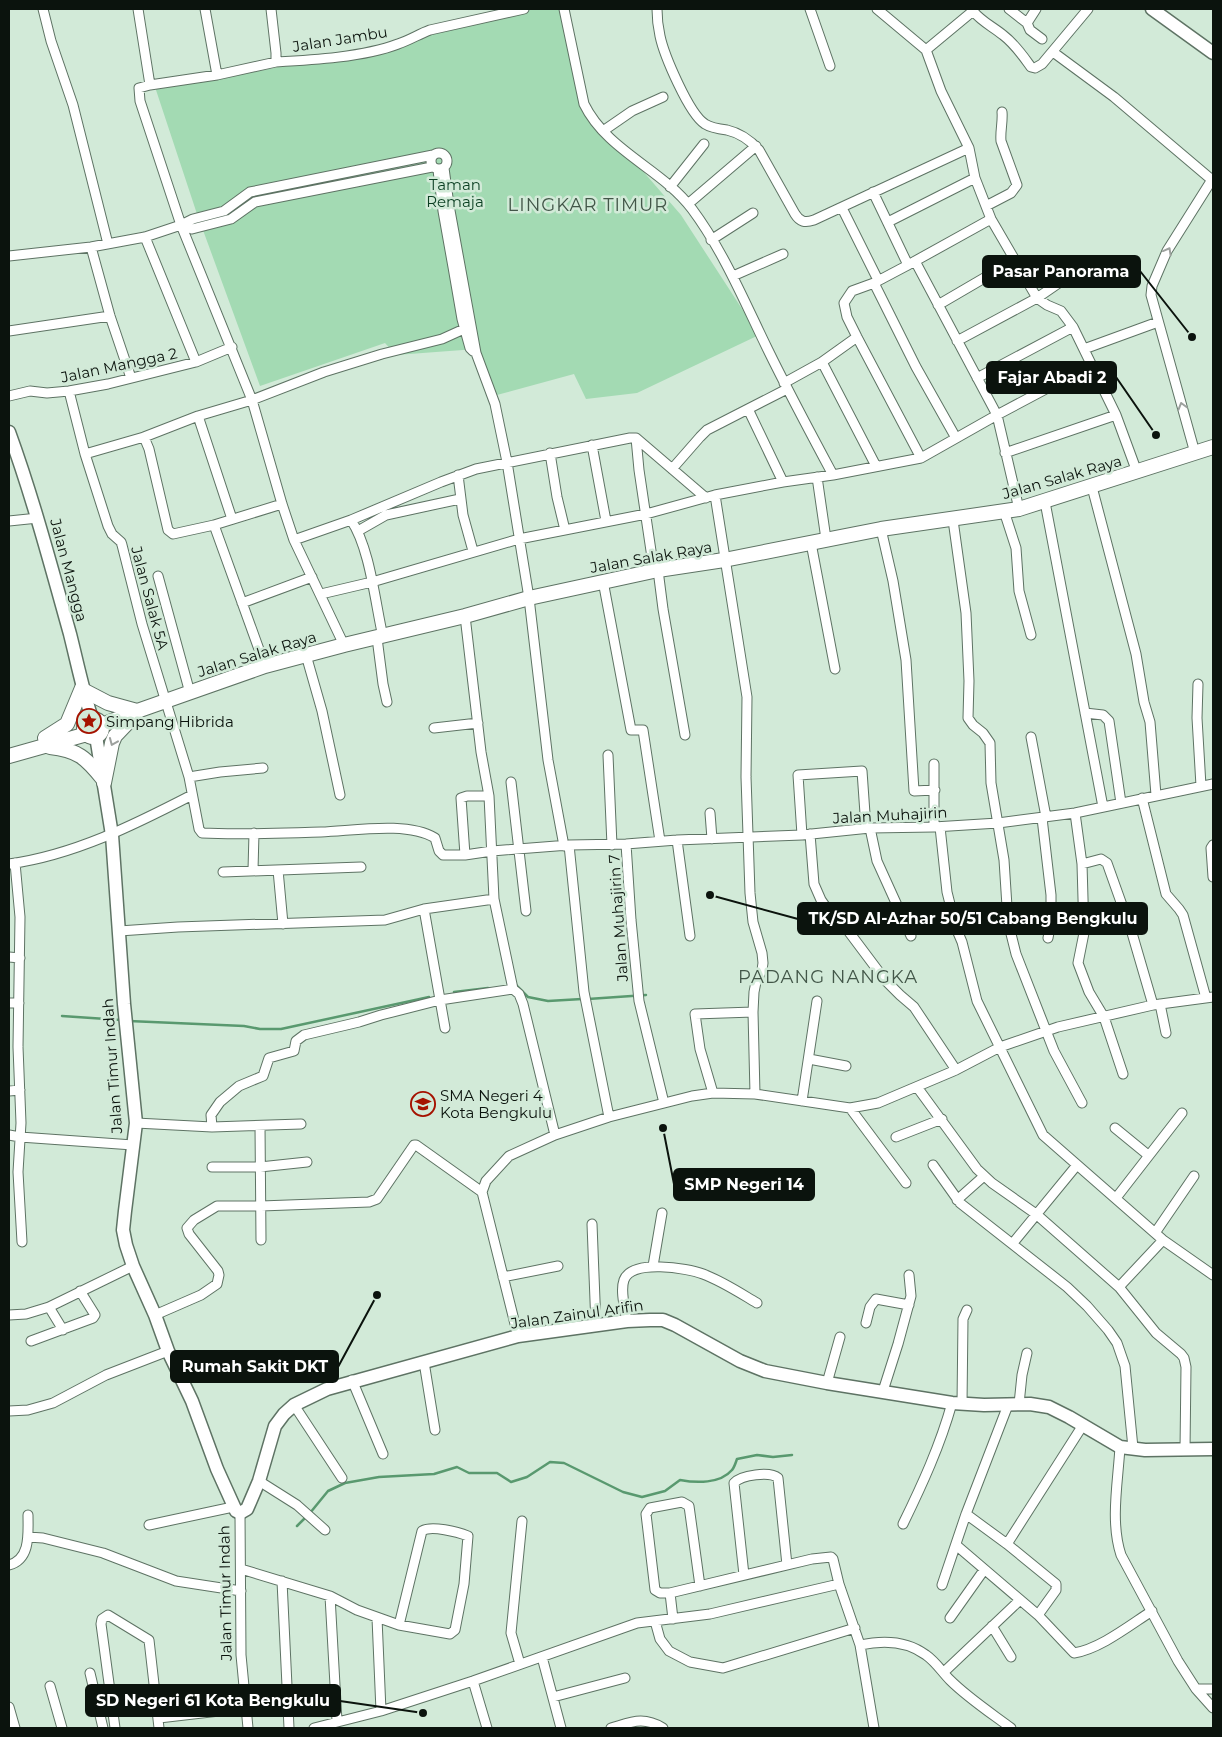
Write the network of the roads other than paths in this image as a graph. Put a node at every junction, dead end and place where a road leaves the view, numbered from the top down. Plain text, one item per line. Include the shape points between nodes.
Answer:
1 (43, 9) edge
2 (138, 9) edge
3 (205, 9) edge
4 (271, 9) edge
5 (524, 9) edge
6 (564, 9) edge
7 (657, 9) edge
8 (810, 9) edge
9 (876, 9) edge
10 (973, 9) edge
11 (1009, 9) edge
12 (1036, 9) edge
13 (1088, 9) edge
14 (1155, 10) edge
15 (1027, 23) junction
16 (1042, 39) dead end
17 (926, 50) junction
18 (1053, 52) junction
19 (1213, 53) edge
20 (276, 62) junction
21 (830, 66) dead end
22 (217, 75) junction
23 (150, 84) junction
24 (662, 97) dead end
25 (1002, 112) dead end
26 (603, 131) junction
27 (704, 144) dead end
28 (756, 146) junction
29 (969, 148) junction
30 (433, 155) junction
31 (438, 168) junction
32 (976, 178) junction
33 (1212, 179) edge
34 (670, 187) junction
35 (873, 192) junction
36 (688, 204) junction
37 (986, 206) junction
38 (842, 208) junction
39 (752, 213) dead end
40 (991, 218) junction
41 (888, 222) junction
42 (181, 225) junction
43 (145, 236) junction
44 (712, 240) junction
45 (108, 244) junction
46 (91, 247) junction
47 (783, 254) dead end
48 (9, 256) edge
49 (1015, 260) junction
50 (912, 263) junction
51 (732, 276) junction
52 (1066, 278) dead end
53 (876, 282) junction
54 (1037, 298) junction
55 (938, 305) junction
56 (110, 316) junction
57 (1158, 322) junction
58 (1073, 326) junction
59 (464, 329) junction
60 (9, 331) edge
61 (856, 337) junction
62 (957, 341) junction
63 (232, 347) junction
64 (1084, 349) junction
65 (476, 353) junction
66 (196, 362) junction
67 (822, 362) junction
68 (1091, 364) junction
69 (132, 378) junction
70 (977, 378) junction
71 (785, 386) junction
72 (70, 391) junction
73 (9, 396) edge
74 (252, 400) junction
75 (748, 409) junction
76 (997, 415) junction
77 (1116, 415) junction
78 (198, 416) junction
79 (9, 432) edge
80 (144, 437) junction
81 (636, 438) junction
82 (956, 438) junction
83 (592, 445) junction
84 (1213, 447) edge
85 (550, 453) junction
86 (1005, 453) junction
87 (1195, 453) junction
88 (85, 454) junction
89 (921, 458) junction
90 (507, 462) junction
91 (876, 466) junction
92 (672, 469) junction
93 (1137, 472) junction
94 (458, 475) junction
95 (833, 475) junction
96 (817, 478) junction
97 (783, 482) junction
98 (1092, 487) junction
99 (710, 496) junction
100 (460, 499) junction
101 (1045, 502) junction
102 (282, 504) junction
103 (1019, 509) junction
104 (1004, 511) junction
105 (646, 514) junction
106 (38, 518) junction
107 (232, 519) junction
108 (9, 520) edge
109 (351, 520) junction
110 (953, 520) junction
111 (606, 521) junction
112 (214, 524) junction
113 (881, 529) junction
114 (358, 530) junction
115 (565, 530) junction
116 (519, 539) junction
117 (826, 539) junction
118 (294, 540) junction
119 (811, 543) junction
120 (473, 551) junction
121 (724, 560) junction
122 (656, 570) junction
123 (158, 576) dead end
124 (312, 577) junction
125 (603, 581) junction
126 (372, 582) junction
127 (321, 594) junction
128 (529, 598) junction
129 (242, 602) junction
130 (465, 616) junction
131 (1031, 635) dead end
132 (380, 637) junction
133 (344, 645) junction
134 (306, 655) junction
135 (265, 666) junction
136 (835, 669) dead end
137 (1198, 684) dead end
138 (82, 689) junction
139 (190, 692) junction
140 (164, 701) junction
141 (387, 702) dead end
142 (138, 710) junction
143 (1085, 713) junction
144 (478, 723) junction
145 (434, 728) dead end
146 (92, 729) junction
147 (685, 735) dead end
148 (1031, 737) dead end
149 (43, 742) junction
150 (9, 747) edge
151 (608, 754) dead end
152 (9, 756) edge
153 (934, 764) dead end
154 (263, 768) dead end
155 (189, 778) junction
156 (103, 781) junction
157 (511, 782) dead end
158 (1213, 784) edge
159 (1201, 786) junction
160 (935, 790) junction
161 (192, 794) junction
162 (340, 794) dead end
163 (1156, 795) junction
164 (489, 796) junction
165 (1142, 798) junction
166 (1121, 803) junction
167 (1102, 807) junction
168 (710, 813) dead end
169 (1075, 813) junction
170 (1044, 818) junction
171 (998, 823) junction
172 (937, 827) junction
173 (868, 828) junction
174 (254, 833) junction
175 (112, 834) junction
176 (806, 834) junction
177 (748, 838) junction
178 (712, 839) junction
179 (677, 840) junction
180 (660, 842) junction
181 (626, 844) junction
182 (566, 845) junction
183 (612, 845) junction
184 (1213, 846) edge
185 (519, 849) junction
186 (492, 851) junction
187 (465, 855) junction
188 (12, 864) edge
189 (1082, 864) junction
190 (362, 867) dead end
191 (253, 870) junction
192 (278, 870) junction
193 (223, 872) dead end
194 (1213, 877) edge
195 (494, 899) junction
196 (424, 909) junction
197 (526, 910) dead end
198 (9, 917) edge
199 (20, 917) junction
200 (283, 924) junction
201 (119, 931) junction
202 (690, 936) dead end
203 (911, 936) dead end
204 (1048, 938) dead end
205 (9, 957) edge
206 (20, 958) junction
207 (512, 985) junction
208 (1210, 998) edge
209 (440, 1000) junction
210 (817, 1000) dead end
211 (9, 1003) edge
212 (19, 1004) junction
213 (1156, 1004) junction
214 (753, 1012) junction
215 (1104, 1017) junction
216 (445, 1028) dead end
217 (1047, 1032) junction
218 (1166, 1033) dead end
219 (14, 1047) edge
220 (1000, 1047) junction
221 (809, 1059) junction
222 (846, 1066) dead end
223 (956, 1070) junction
224 (1122, 1074) dead end
225 (917, 1087) junction
226 (20, 1090) junction
227 (9, 1091) edge
228 (713, 1093) junction
229 (755, 1094) junction
230 (664, 1102) junction
231 (802, 1102) junction
232 (1082, 1103) dead end
233 (850, 1108) junction
234 (1182, 1113) dead end
235 (609, 1117) junction
236 (942, 1119) junction
237 (136, 1123) junction
238 (301, 1124) dead end
239 (260, 1126) junction
240 (212, 1127) junction
241 (1115, 1128) dead end
242 (9, 1135) edge
243 (554, 1135) junction
244 (20, 1137) junction
245 (896, 1137) dead end
246 (134, 1145) junction
247 (1148, 1155) junction
248 (308, 1162) dead end
249 (933, 1165) dead end
250 (1077, 1165) junction
251 (212, 1166) dead end
252 (260, 1167) junction
253 (984, 1176) junction
254 (1194, 1176) dead end
255 (906, 1183) dead end
256 (482, 1192) junction
257 (1116, 1198) junction
258 (957, 1200) junction
259 (261, 1206) junction
260 (662, 1213) dead end
261 (1036, 1214) junction
262 (592, 1224) dead end
263 (1155, 1233) junction
264 (261, 1240) dead end
265 (1163, 1240) junction
266 (22, 1242) dead end
267 (1013, 1243) junction
268 (133, 1266) junction
269 (558, 1266) dead end
270 (653, 1266) junction
271 (909, 1275) dead end
272 (1213, 1275) edge
273 (504, 1278) junction
274 (1119, 1287) junction
275 (80, 1290) junction
276 (758, 1303) dead end
277 (909, 1305) junction
278 (49, 1307) junction
279 (967, 1310) dead end
280 (9, 1315) edge
281 (155, 1315) junction
282 (627, 1321) junction
283 (866, 1323) dead end
284 (596, 1326) junction
285 (63, 1330) junction
286 (518, 1336) junction
287 (840, 1337) dead end
288 (31, 1341) dead end
289 (168, 1351) junction
290 (1027, 1353) dead end
291 (424, 1362) junction
292 (352, 1380) junction
293 (827, 1383) junction
294 (883, 1391) junction
295 (957, 1403) junction
296 (294, 1405) junction
297 (1014, 1405) junction
298 (9, 1411) edge
299 (1083, 1425) junction
300 (435, 1430) dead end
301 (1127, 1448) junction
302 (1213, 1449) edge
303 (1185, 1450) junction
304 (383, 1454) dead end
305 (342, 1478) dead end
306 (260, 1481) junction
307 (237, 1510) junction
308 (966, 1514) junction
309 (28, 1515) dead end
310 (522, 1521) dead end
311 (903, 1524) dead end
312 (149, 1525) dead end
313 (325, 1530) dead end
314 (28, 1537) junction
315 (1007, 1544) junction
316 (956, 1545) junction
317 (9, 1565) edge
318 (787, 1565) junction
319 (241, 1569) junction
320 (984, 1570) junction
321 (744, 1575) junction
322 (282, 1581) junction
323 (839, 1584) junction
324 (942, 1585) dead end
325 (700, 1586) junction
326 (241, 1591) junction
327 (670, 1593) junction
328 (330, 1596) junction
329 (1020, 1600) junction
330 (1152, 1611) junction
331 (1038, 1615) junction
332 (377, 1618) junction
333 (950, 1618) dead end
334 (673, 1619) junction
335 (655, 1621) junction
336 (398, 1625) junction
337 (992, 1626) junction
338 (855, 1628) junction
339 (860, 1645) junction
340 (542, 1657) junction
341 (1011, 1657) dead end
342 (520, 1664) junction
343 (944, 1672) junction
344 (90, 1673) dead end
345 (625, 1678) dead end
346 (473, 1681) junction
347 (50, 1686) dead end
348 (1196, 1689) junction
349 (1213, 1689) edge
350 (553, 1697) junction
351 (9, 1707) edge
352 (245, 1708) junction
353 (1213, 1708) edge
354 (380, 1711) junction
355 (159, 1718) junction
356 (337, 1721) junction
357 (872, 1727) edge
358 (15, 1728) edge
359 (62, 1728) edge
360 (103, 1728) edge
361 (115, 1728) edge
362 (160, 1728) edge
363 (248, 1728) edge
364 (289, 1728) edge
365 (314, 1728) edge
366 (487, 1728) edge
367 (562, 1728) edge
368 (611, 1728) edge
369 (663, 1728) edge
370 (1010, 1728) edge

1 - 45 street via 73,105
2 - 23 street
3 - 22 street
4 - 20 street
5 - 20 street, Jalan Jambu via 418,34 398,44 371,51
6 - 26 street via 584,104
7 - 28 street via 664,50 696,116 710,127 744,136
8 - 21 street
9 - 17 street
10 - 17 street
10 - 18 street via 984,23 1016,46 1032,67 1038,67
11 - 15 street
12 - 15 street
13 - 18 street
14 - 19 street
15 - 16 street via 1030,30
17 - 29 street
18 - 33 street via 1114,97
20 - 22 street, Jalan Jambu
22 - 23 street, Jalan Jambu
23 - 42 street via 139,88 140,101
24 - 26 street via 632,111
25 - 37 street via 1001,141 1018,185 1011,193
26 - 34 street
27 - 34 street
28 - 36 street
28 - 38 street via 801,221 814,220
29 - 32 street
29 - 35 street
30 - 31 street via 430,161
30 - 31 street via 440,153 446,156 447,162
30 - 42 street via 250,192 224,211
31 - 42 street via 255,202 230,219 192,229
31 - 59 street
31 - 65 street
32 - 37 street
32 - 41 street
57 -> 33 street via 1151,296 1154,279
34 - 36 street
35 - 38 street
35 - 41 street
36 - 44 street
37 - 40 street
38 - 53 street
39 - 44 street
40 - 49 street
40 - 50 street
41 - 50 street
42 - 43 street
42 - 63 street
43 - 45 street
43 - 66 street
44 - 51 street
45 - 46 street
46 - 48 street
46 - 56 street
47 - 51 street
49 - 54 street
49 - 55 street
50 - 53 street
50 - 55 street
51 - 71 street
52 - 54 street
53 - 61 street via 852,292 844,303
53 - 82 street via 916,366
54 - 58 street via 1061,311
54 - 62 street
55 - 62 street
56 - 60 street
56 - 69 street
57 - 64 street
87 -> 57 street
58 - 64 street
58 - 70 street
59 - 65 street via 470,348
59 - 74 street via 442,339 324,372
61 - 67 street
61 - 89 street
62 - 70 street
63 - 66 street, Jalan Mangga 2
63 - 74 street
64 - 68 street
65 - 90 street via 495,404
66 - 69 street, Jalan Mangga 2
67 - 71 street
67 - 91 street
68 - 76 street
68 - 77 street
69 - 72 street, Jalan Mangga 2
70 - 76 street
71 - 75 street
71 - 95 street
72 - 73 street, Jalan Mangga 2 via 30,391
72 - 88 street, Jalan Salak 5A
74 - 78 street
74 - 102 street
75 - 92 street via 707,430
75 - 97 street
76 - 82 street
76 - 86 street
77 - 86 street
77 - 93 street
78 - 80 street
78 - 107 street
79 - 106 street, Jalan Mangga
80 - 88 street
80 - 112 street via 170,533
81 - 83 street
81 - 92 street
81 - 105 street
82 - 89 street
83 - 85 street
83 - 111 street
84 - 87 main road, Jalan Salak Raya
85 - 90 street
85 - 115 street
86 - 103 street
87 - 93 main road, Jalan Salak Raya
88 - 140 street, Jalan Salak 5A via 108,526 122,545
89 - 91 street
90 - 94 street
90 - 116 street
91 - 95 street
92 - 99 street
93 - 98 main road, Jalan Salak Raya
94 - 100 street
94 - 109 street
95 - 96 street
96 - 97 street
96 - 117 street
97 - 99 street
98 - 101 main road, Jalan Salak Raya
98 - 163 street via 1150,722
99 - 105 street
99 - 121 street
100 - 114 street via 386,515
100 - 120 street
101 - 103 main road, Jalan Salak Raya
101 - 143 street
102 - 107 street
102 - 118 street
103 - 104 main road, Jalan Salak Raya
104 - 110 main road, Jalan Salak Raya
104 - 131 street via 1016,548 1019,592
105 - 111 street
105 - 122 street
106 - 108 street
106 - 138 street, Jalan Mangga
107 - 112 street
109 - 114 street
109 - 118 street
110 - 113 main road, Jalan Salak Raya
110 - 171 street via 966,612 968,718 990,743 991,783
111 - 115 street
112 - 129 street
113 - 117 main road, Jalan Salak Raya
113 - 160 street via 906,660 914,791
114 - 126 street
115 - 116 street
116 - 120 street
116 - 128 street
117 - 119 main road, Jalan Salak Raya
118 - 124 street
119 - 121 main road, Jalan Salak Raya
119 - 136 street
120 - 126 street
121 - 122 main road, Jalan Salak Raya
121 - 177 street via 747,697
122 - 125 main road, Jalan Salak Raya
122 - 147 street
123 - 139 street
124 - 127 street
124 - 129 street
125 - 128 main road, Jalan Salak Raya
125 - 180 street via 631,730 643,730
126 - 127 street
126 - 132 street
127 - 133 street
128 - 130 main road, Jalan Salak Raya
128 - 182 street via 548,760
129 - 135 street
130 - 132 main road, Jalan Salak Raya
130 - 144 street
132 - 133 main road, Jalan Salak Raya
132 - 141 street
133 - 134 main road, Jalan Salak Raya
134 - 135 main road, Jalan Salak Raya
134 - 162 street
135 - 139 main road, Jalan Salak Raya
137 - 159 street
138 - 142 main road via 108,703
138 - 146 street, Jalan Mangga
138 - 149 main road via 67,724
139 - 140 main road, Jalan Salak Raya
140 - 142 main road, Jalan Salak Raya
140 - 155 street, Jalan Salak 5A
142 - 146 main road, Jalan Salak Raya
142 -> 156 main road via 115,736
143 - 166 street via 1103,715 1109,721
143 - 167 street
144 - 145 street
144 - 164 street
146 - 149 main road, Jalan Salak Raya
146 - 156 street, Jalan Timur Indah
148 - 170 street
149 - 150 main road
149 - 152 main road
149 - 156 main road via 84,757
151 - 183 street
153 - 160 street
154 - 155 street
155 - 161 street, Jalan Salak 5A
156 - 175 street, Jalan Timur Indah
157 - 185 street
158 - 159 street, Jalan Muhajirin
159 - 163 street, Jalan Muhajirin
160 - 172 street
161 - 174 street, Jalan Salak 5A via 198,829 202,833
161 - 175 street
163 - 165 street, Jalan Muhajirin
164 - 186 street
164 - 187 street via 461,798
165 - 166 street, Jalan Muhajirin
165 - 208 street via 1166,894 1180,909
166 - 167 street, Jalan Muhajirin
167 - 169 street, Jalan Muhajirin
168 - 178 street
169 - 170 street, Jalan Muhajirin
169 - 189 street
170 - 171 street, Jalan Muhajirin
170 - 204 street via 1051,895
171 - 172 street, Jalan Muhajirin
171 - 217 street via 1008,922 1016,954
172 - 173 street, Jalan Muhajirin
172 - 220 street via 956,928 977,1001
173 - 176 street, Jalan Muhajirin
173 - 176 street via 862,771 798,775
173 - 203 street via 877,861
174 - 187 street, Jalan Muhajirin via 395,828 435,838 443,854
174 - 191 street
175 - 188 street via 58,854
175 - 201 street, Jalan Timur Indah
176 - 177 street, Jalan Muhajirin
176 - 223 street via 814,884 828,910 843,924 885,980 926,1022
177 - 178 street, Jalan Muhajirin
177 - 214 street via 753,922 763,963 755,987
178 - 179 street, Jalan Muhajirin
179 - 180 street, Jalan Muhajirin
179 - 202 street
180 - 181 street, Jalan Muhajirin
181 - 183 street, Jalan Muhajirin
181 - 230 street, Jalan Muhajirin 7 via 637,990
182 - 183 street, Jalan Muhajirin
182 - 185 street, Jalan Muhajirin
182 - 235 street via 584,992
184 - 194 street
185 - 186 street, Jalan Muhajirin
185 - 197 street
186 - 187 street, Jalan Muhajirin
186 - 195 street
188 - 199 street
189 - 213 street via 1101,859 1107,863
189 - 215 street via 1084,934 1078,963 1089,992
190 - 192 street
191 - 192 street
191 - 193 street
192 - 200 street
195 - 196 street
195 - 207 street
196 - 200 street via 385,920
196 - 209 street
198 - 199 street
199 - 206 street
200 - 201 street
201 - 237 street, Jalan Timur Indah
205 - 206 street
206 - 212 street
207 - 209 street
207 - 243 street via 524,1004
208 - 213 street
209 - 216 street
209 - 240 street via 304,1035 296,1041 294,1051 269,1058 263,1076 239,1086 220,1102 211,1115
210 - 221 street
211 - 212 street
212 - 219 street
213 - 215 street
213 - 218 street
214 - 228 street via 695,1014 700,1049
214 - 229 street
215 - 217 street
215 - 224 street
217 - 220 street
217 - 232 street via 1054,1052
219 - 226 street
220 - 223 street
220 - 250 street via 1043,1135
221 - 222 street
221 - 231 street
223 - 225 street
225 - 233 street via 878,1103
225 - 236 street
226 - 227 street
226 - 244 street
228 - 229 street
228 - 230 street
229 - 231 street
230 - 235 street
231 - 233 street
233 - 255 street
234 - 247 street
235 - 243 street
236 - 245 street
236 - 253 street
237 - 240 street
237 - 246 street, Jalan Timur Indah
238 - 239 street
239 - 240 street
239 - 252 street
241 - 247 street
242 - 244 street
243 - 256 street via 509,1156 486,1181
244 - 246 street
244 - 266 street via 18,1172
246 - 268 street, Jalan Timur Indah via 124,1230
247 - 257 street
248 - 252 street
249 - 258 street
250 - 257 street
250 - 261 street
251 - 252 street
252 - 259 street
253 - 258 street
253 - 261 street
254 - 263 street
256 - 259 street via 414,1145 374,1200 369,1202
256 - 273 street
257 - 263 street
258 - 267 street
259 - 264 street
259 - 281 street via 217,1206 190,1222 188,1231 218,1271 219,1281 201,1295
260 - 270 street
261 - 267 street
261 - 274 street
262 - 284 street
263 - 265 street
265 - 272 street
265 - 274 street
267 - 301 street via 1087,1306 1117,1344 1125,1366
268 - 275 street
268 - 281 street, Jalan Timur Indah
269 - 273 street
270 - 276 street via 702,1274
270 - 282 street via 632,1272 625,1278 623,1290
271 - 277 street
273 - 286 street
274 - 303 street via 1156,1334 1184,1358
275 - 278 street
275 - 285 street via 95,1314 90,1320
277 - 283 street via 876,1299
277 - 294 street
278 - 280 street
278 - 285 street
279 - 295 street via 963,1319
281 - 289 street, Jalan Timur Indah
282 - 284 street, Jalan Zainul Arifin
282 - 293 street, Jalan Zainul Arifin via 663,1320 765,1371
284 - 286 street, Jalan Zainul Arifin
285 - 288 street
286 - 291 street, Jalan Zainul Arifin
287 - 293 street
289 - 298 street via 106,1374 53,1403
289 - 307 street, Jalan Timur Indah
290 - 297 street
291 - 292 street, Jalan Zainul Arifin
291 - 300 street
292 - 296 street, Jalan Zainul Arifin via 327,1388
292 - 304 street
293 - 294 street, Jalan Zainul Arifin
294 - 295 street, Jalan Zainul Arifin
295 - 297 street, Jalan Zainul Arifin
295 - 311 street
296 - 305 street
296 - 306 street, Jalan Zainul Arifin via 275,1426
297 - 299 street, Jalan Zainul Arifin via 1049,1407
297 - 308 street
299 - 301 street, Jalan Zainul Arifin
299 - 315 street
301 - 303 street, Jalan Zainul Arifin
301 - 330 street via 1115,1523 1117,1544 1124,1564
302 - 303 street, Jalan Zainul Arifin
306 - 307 street, Jalan Zainul Arifin via 247,1509
306 - 313 street via 297,1505
307 - 312 street
307 - 319 street, Jalan Timur Indah
308 - 315 street
308 - 316 street
309 - 314 street
310 - 342 street via 511,1633
314 - 317 street via 23,1557
314 - 326 street via 103,1553 176,1581
315 - 331 street via 1056,1584 1056,1590
316 - 320 street
316 - 324 street
318 - 321 street
318 - 321 street via 778,1478 772,1474 741,1477 734,1482
318 - 323 street via 831,1557
319 - 322 street
319 - 326 street, Jalan Timur Indah
320 - 329 street
320 - 333 street
321 - 325 street
322 - 328 street
322 - 364 street
323 - 334 street via 710,1614
323 - 338 street
325 - 327 street
325 - 327 street via 689,1506 682,1502 650,1508 646,1514 655,1590
326 - 352 street, Jalan Timur Indah
327 - 334 street
328 - 332 street
328 - 356 street
329 - 331 street
329 - 337 street
330 - 331 street via 1085,1651 1074,1653
330 - 348 street
332 - 336 street
332 - 354 street
334 - 335 street
335 - 338 street via 660,1640 669,1651 690,1662 723,1668
335 - 340 street via 637,1623
336 - 336 street via 454,1632 464,1584 468,1536 424,1528
337 - 341 street
337 - 343 street
338 - 339 street
339 - 343 street via 878,1641 911,1647 926,1655
339 - 357 street
340 - 342 street
340 - 350 street
342 - 346 street
343 - 370 street
344 - 360 street
345 - 350 street
346 - 354 street
346 - 366 street
347 - 359 street
348 - 349 street
348 - 353 street
350 - 367 street
351 - 358 street
352 - 355 street
352 - 363 street, Jalan Timur Indah
354 - 356 street
355 - 361 street via 149,1640 108,1615 101,1624
355 - 362 street
356 - 365 street
368 - 369 street via 640,1720

